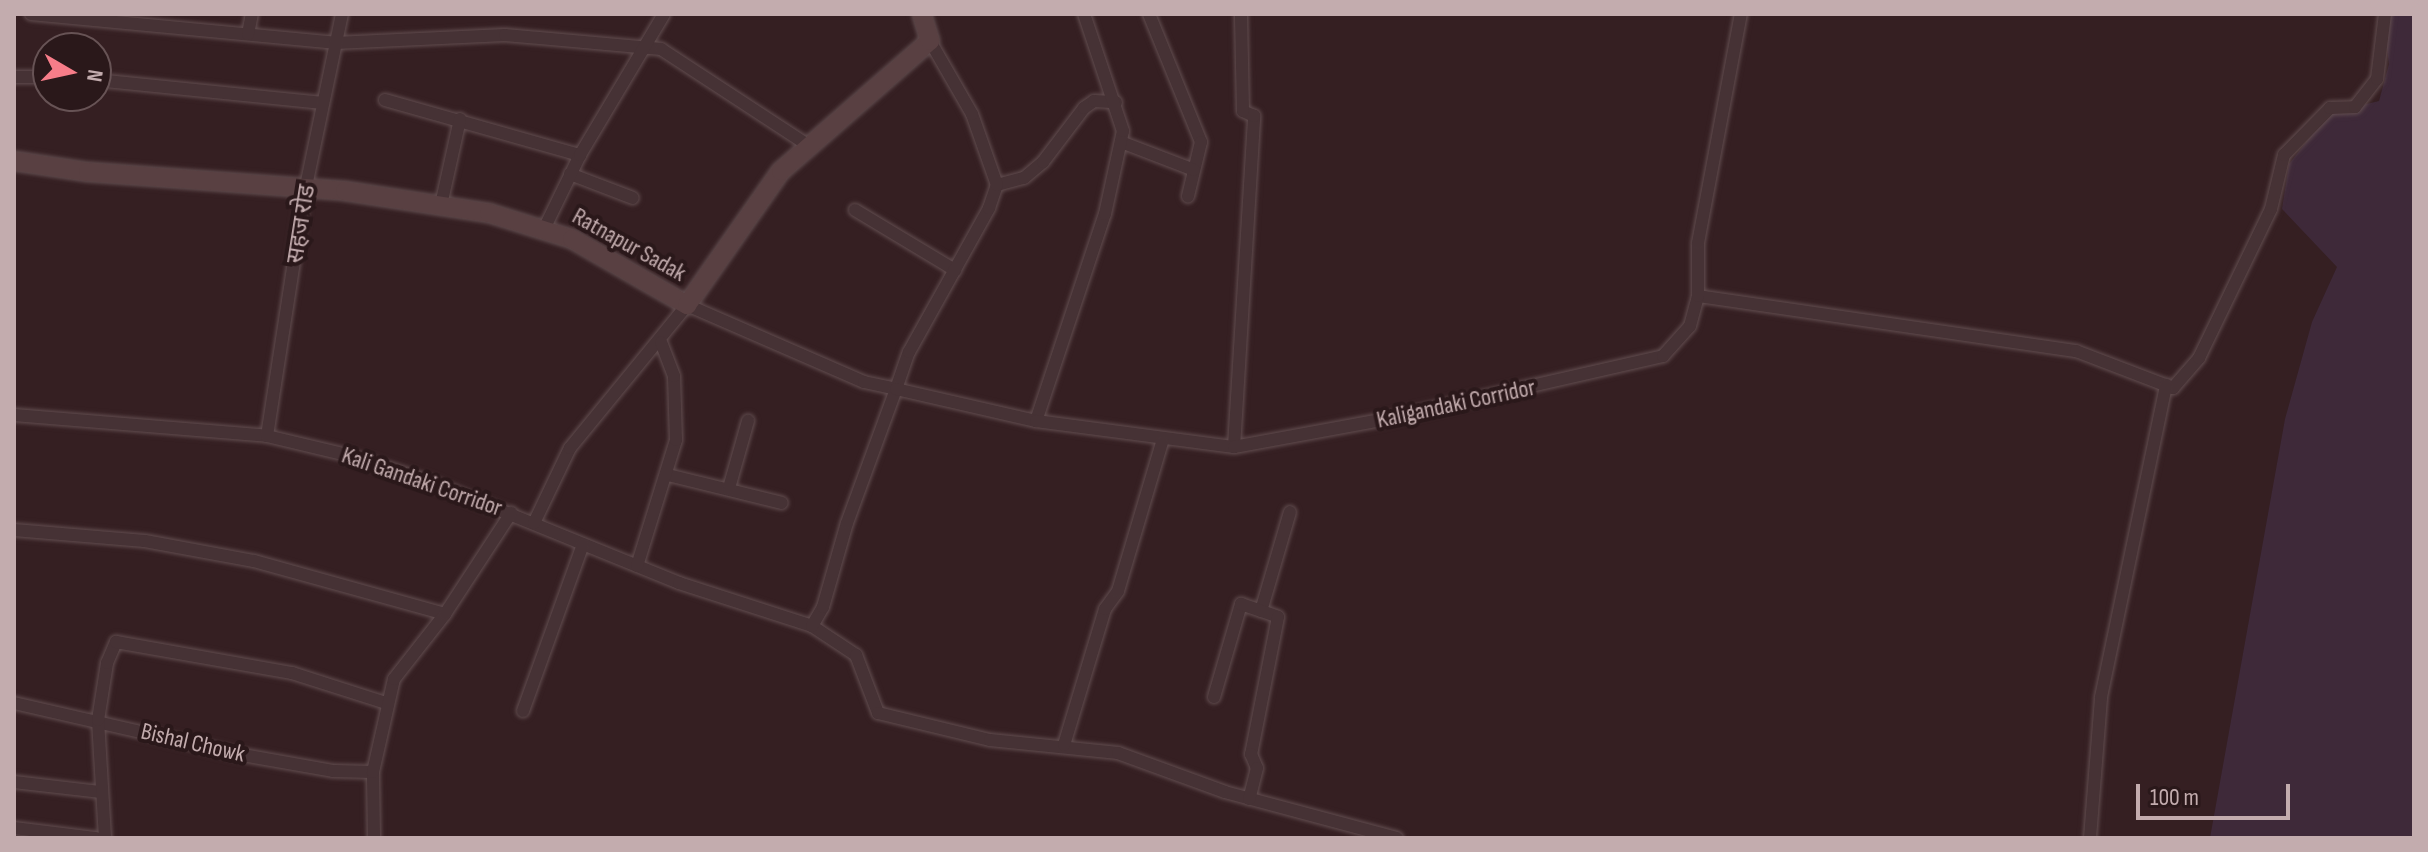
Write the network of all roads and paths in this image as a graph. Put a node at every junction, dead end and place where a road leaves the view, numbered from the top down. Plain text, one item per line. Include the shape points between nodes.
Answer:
1 (31, 14) edge
2 (252, 14) edge
3 (342, 14) edge
4 (664, 14) edge
5 (922, 14) edge
6 (1084, 14) edge
7 (1149, 14) edge
8 (1241, 14) edge
9 (1741, 14) edge
10 (2385, 14) edge
11 (248, 34) junction
12 (930, 41) junction
13 (335, 43) junction
14 (643, 47) junction
15 (112, 82) edge
16 (385, 100) dead end
17 (1116, 102) junction
18 (323, 103) junction
19 (460, 119) junction
20 (1121, 142) junction
21 (809, 146) junction
22 (580, 155) junction
23 (14, 161) edge
24 (1194, 170) junction
25 (570, 174) junction
26 (997, 185) junction
27 (305, 191) junction
28 (1188, 196) dead end
29 (633, 198) dead end
30 (441, 205) junction
31 (855, 210) dead end
32 (545, 227) junction
33 (955, 270) junction
34 (1698, 296) junction
35 (687, 305) junction
36 (661, 342) junction
37 (2166, 385) junction
38 (896, 389) junction
39 (14, 415) edge
40 (748, 421) dead end
41 (1036, 421) junction
42 (267, 436) junction
43 (1162, 442) junction
44 (1234, 447) junction
45 (668, 475) junction
46 (729, 488) junction
47 (782, 503) dead end
48 (1290, 512) dead end
49 (511, 513) junction
50 (534, 523) junction
51 (14, 530) edge
52 (583, 544) junction
53 (637, 566) junction
54 (1261, 611) junction
55 (445, 614) junction
56 (812, 626) junction
57 (1214, 697) dead end
58 (14, 703) edge
59 (386, 703) junction
60 (523, 711) dead end
61 (98, 720) junction
62 (1064, 745) junction
63 (373, 772) junction
64 (14, 782) edge
65 (101, 792) junction
66 (1249, 799) junction
67 (14, 828) edge
68 (96, 838) edge
69 (105, 838) edge
70 (374, 838) edge
71 (1397, 838) edge
72 (2090, 838) edge

1 - 11 street
2 - 11 street
3 - 13 street, सहज रोड
4 - 14 street
5 - 12 main road
6 - 17 street
7 - 24 street via 1168,69 1199,131
8 - 44 street via 1243,111 1254,116
9 - 34 street, Kaligandaki Corridor via 1700,231
10 - 37 street via 2377,79 2355,107 2330,108 2284,155 2271,209 2199,358 2173,388
11 - 13 street
12 - 21 main road, Ratnapur Sadak
12 - 26 street via 972,114
13 - 14 street via 505,35
13 - 18 street, सहज रोड
14 - 21 street via 673,56
14 - 22 street
15 - 18 street
16 - 19 street
17 - 20 street
17 - 26 street via 1094,101 1034,170
18 - 27 street, सहज रोड
19 - 22 street
19 - 30 street
20 - 24 street
20 - 41 street via 1105,214
21 - 35 main road, Ratnapur Sadak via 781,171
22 - 25 street
23 - 27 main road, Ratnapur Sadak
24 - 28 street
25 - 29 street
25 - 32 street
26 - 33 street
27 - 30 main road, Ratnapur Sadak
27 - 42 street, सहज रोड
30 - 32 main road, Ratnapur Sadak
31 - 33 street
32 - 35 main road, Ratnapur Sadak
33 - 38 street via 909,352
34 - 37 street via 2076,351
34 - 44 street, Kaligandaki Corridor via 1680,343 1648,362
35 - 36 street
35 - 38 street, Kaligandaki Corridor via 864,382
36 - 45 street via 674,376 676,409
36 - 50 street via 570,448
37 - 72 street via 2101,697
38 - 41 street, Kaligandaki Corridor
38 - 56 street via 823,607
39 - 42 street, Kali Gandaki Corridor
40 - 46 street
41 - 43 street, Kaligandaki Corridor
42 - 49 street, Kali Gandaki Corridor via 351,456
43 - 44 street, Kaligandaki Corridor
43 - 62 street
45 - 46 street
45 - 53 street
46 - 47 street
48 - 54 street
49 - 50 street, Kali Gandaki Corridor
49 - 55 street
50 - 52 street, Kali Gandaki Corridor
51 - 55 street via 145,541 254,561
52 - 53 street, Kali Gandaki Corridor
52 - 60 street
53 - 56 street, Kali Gandaki Corridor
54 - 57 street via 1241,604
54 - 66 street via 1278,617 1251,754 1257,768
55 - 59 street via 394,679
56 - 62 street, Kali Gandaki Corridor via 856,655 878,713 990,740
58 - 61 street, Bishal Chowk
59 - 61 street via 292,673 126,640 110,650
59 - 63 street
61 - 63 street, Bishal Chowk via 237,754 333,771
61 - 65 street
62 - 66 street via 1118,753
63 - 70 street
64 - 65 street
65 - 69 street
66 - 71 street
67 - 68 street

